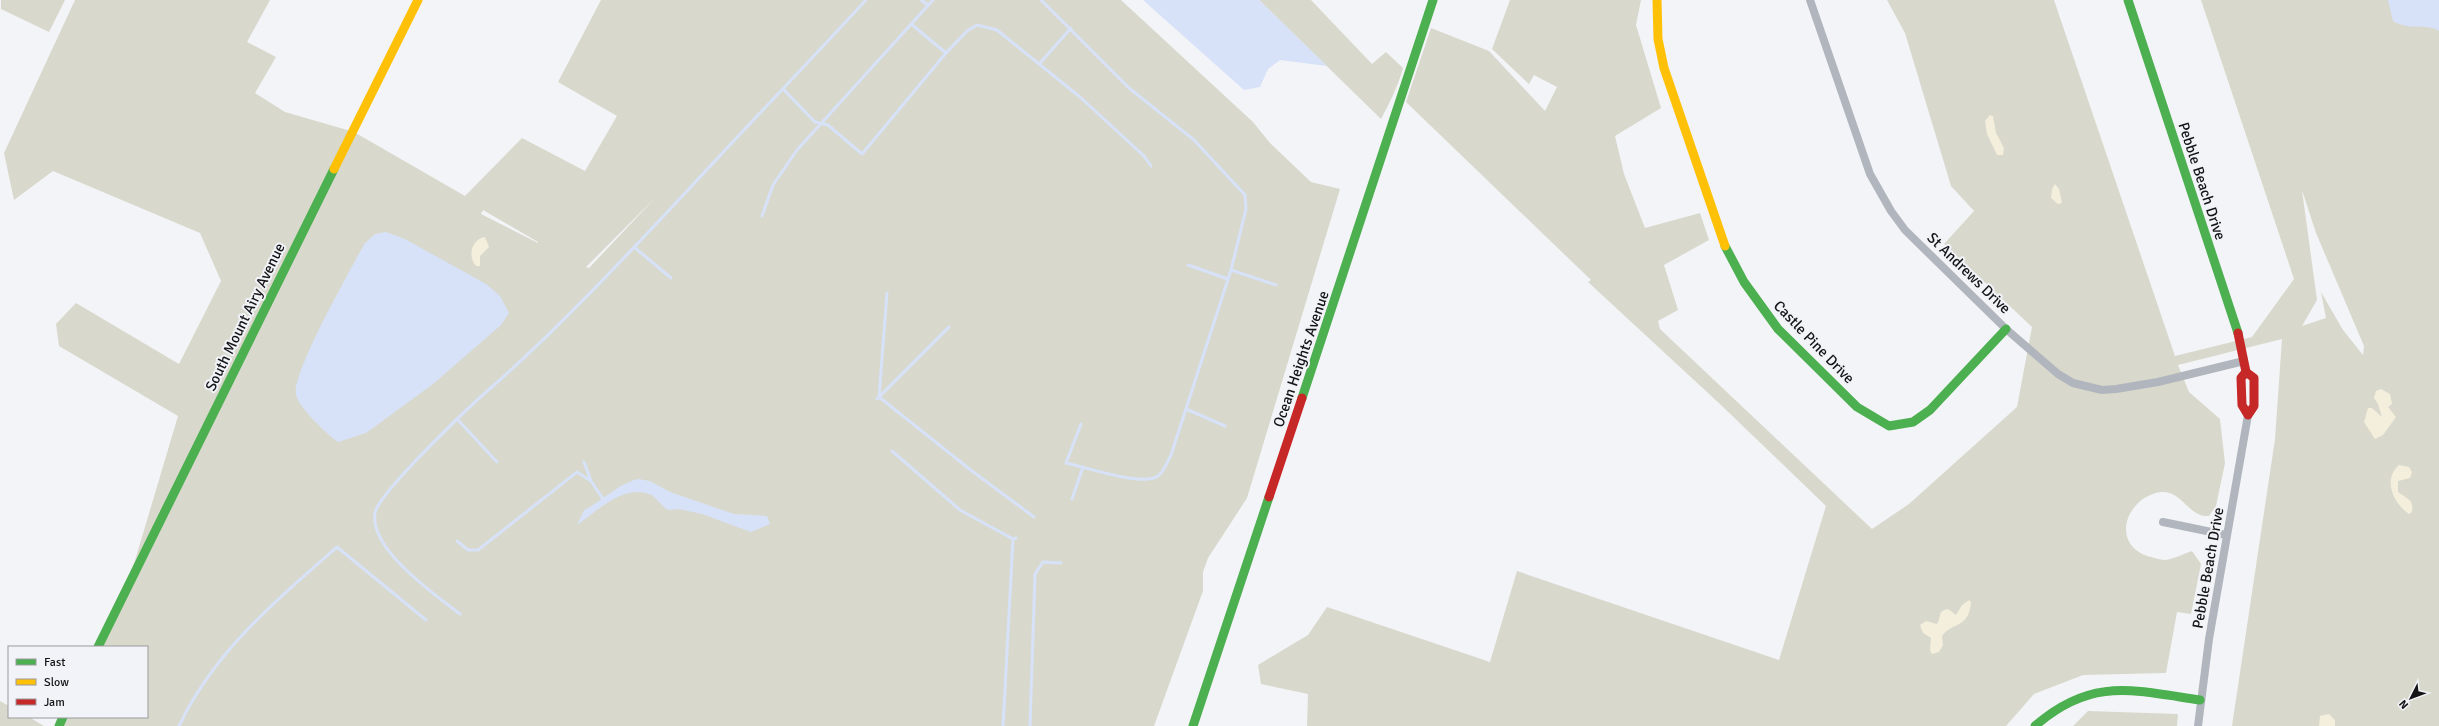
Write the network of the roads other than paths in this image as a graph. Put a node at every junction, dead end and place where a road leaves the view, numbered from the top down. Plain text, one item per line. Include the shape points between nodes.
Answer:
1 (418, 0) edge
2 (1433, 0) edge
3 (1657, 0) edge
4 (1810, 0) edge
5 (2128, 0) edge
6 (2006, 329) junction
7 (2244, 361) junction
8 (2248, 415) joint
9 (2163, 522) dead end
10 (2226, 535) junction
11 (98, 646) edge
12 (2200, 700) junction
13 (1193, 726) edge
14 (2035, 726) edge
15 (2198, 726) edge

1 - 11 street, South Mount Airy Avenue
2 - 13 street, Ocean Heights Avenue
3 - 6 street, Castle Pine Drive via 1658,39 1664,68 1725,246 1757,302 1778,329 1857,407 1889,426 1913,422 1930,410
4 - 6 street, St Andrews Drive via 1870,174 1880,193 1905,230
5 - 7 street, Pebble Beach Drive via 2236,329
6 - 7 street, St Andrews Drive via 2058,374 2073,383 2102,390 2135,387
7 - 8 street, Pebble Beach Drive via 2246,372 2241,378 2242,405
8 - 10 street, Pebble Beach Drive
9 - 10 street
10 - 12 street, Pebble Beach Drive
12 - 14 street via 2132,692 2092,692 2061,705
12 - 15 street, Pebble Beach Drive

